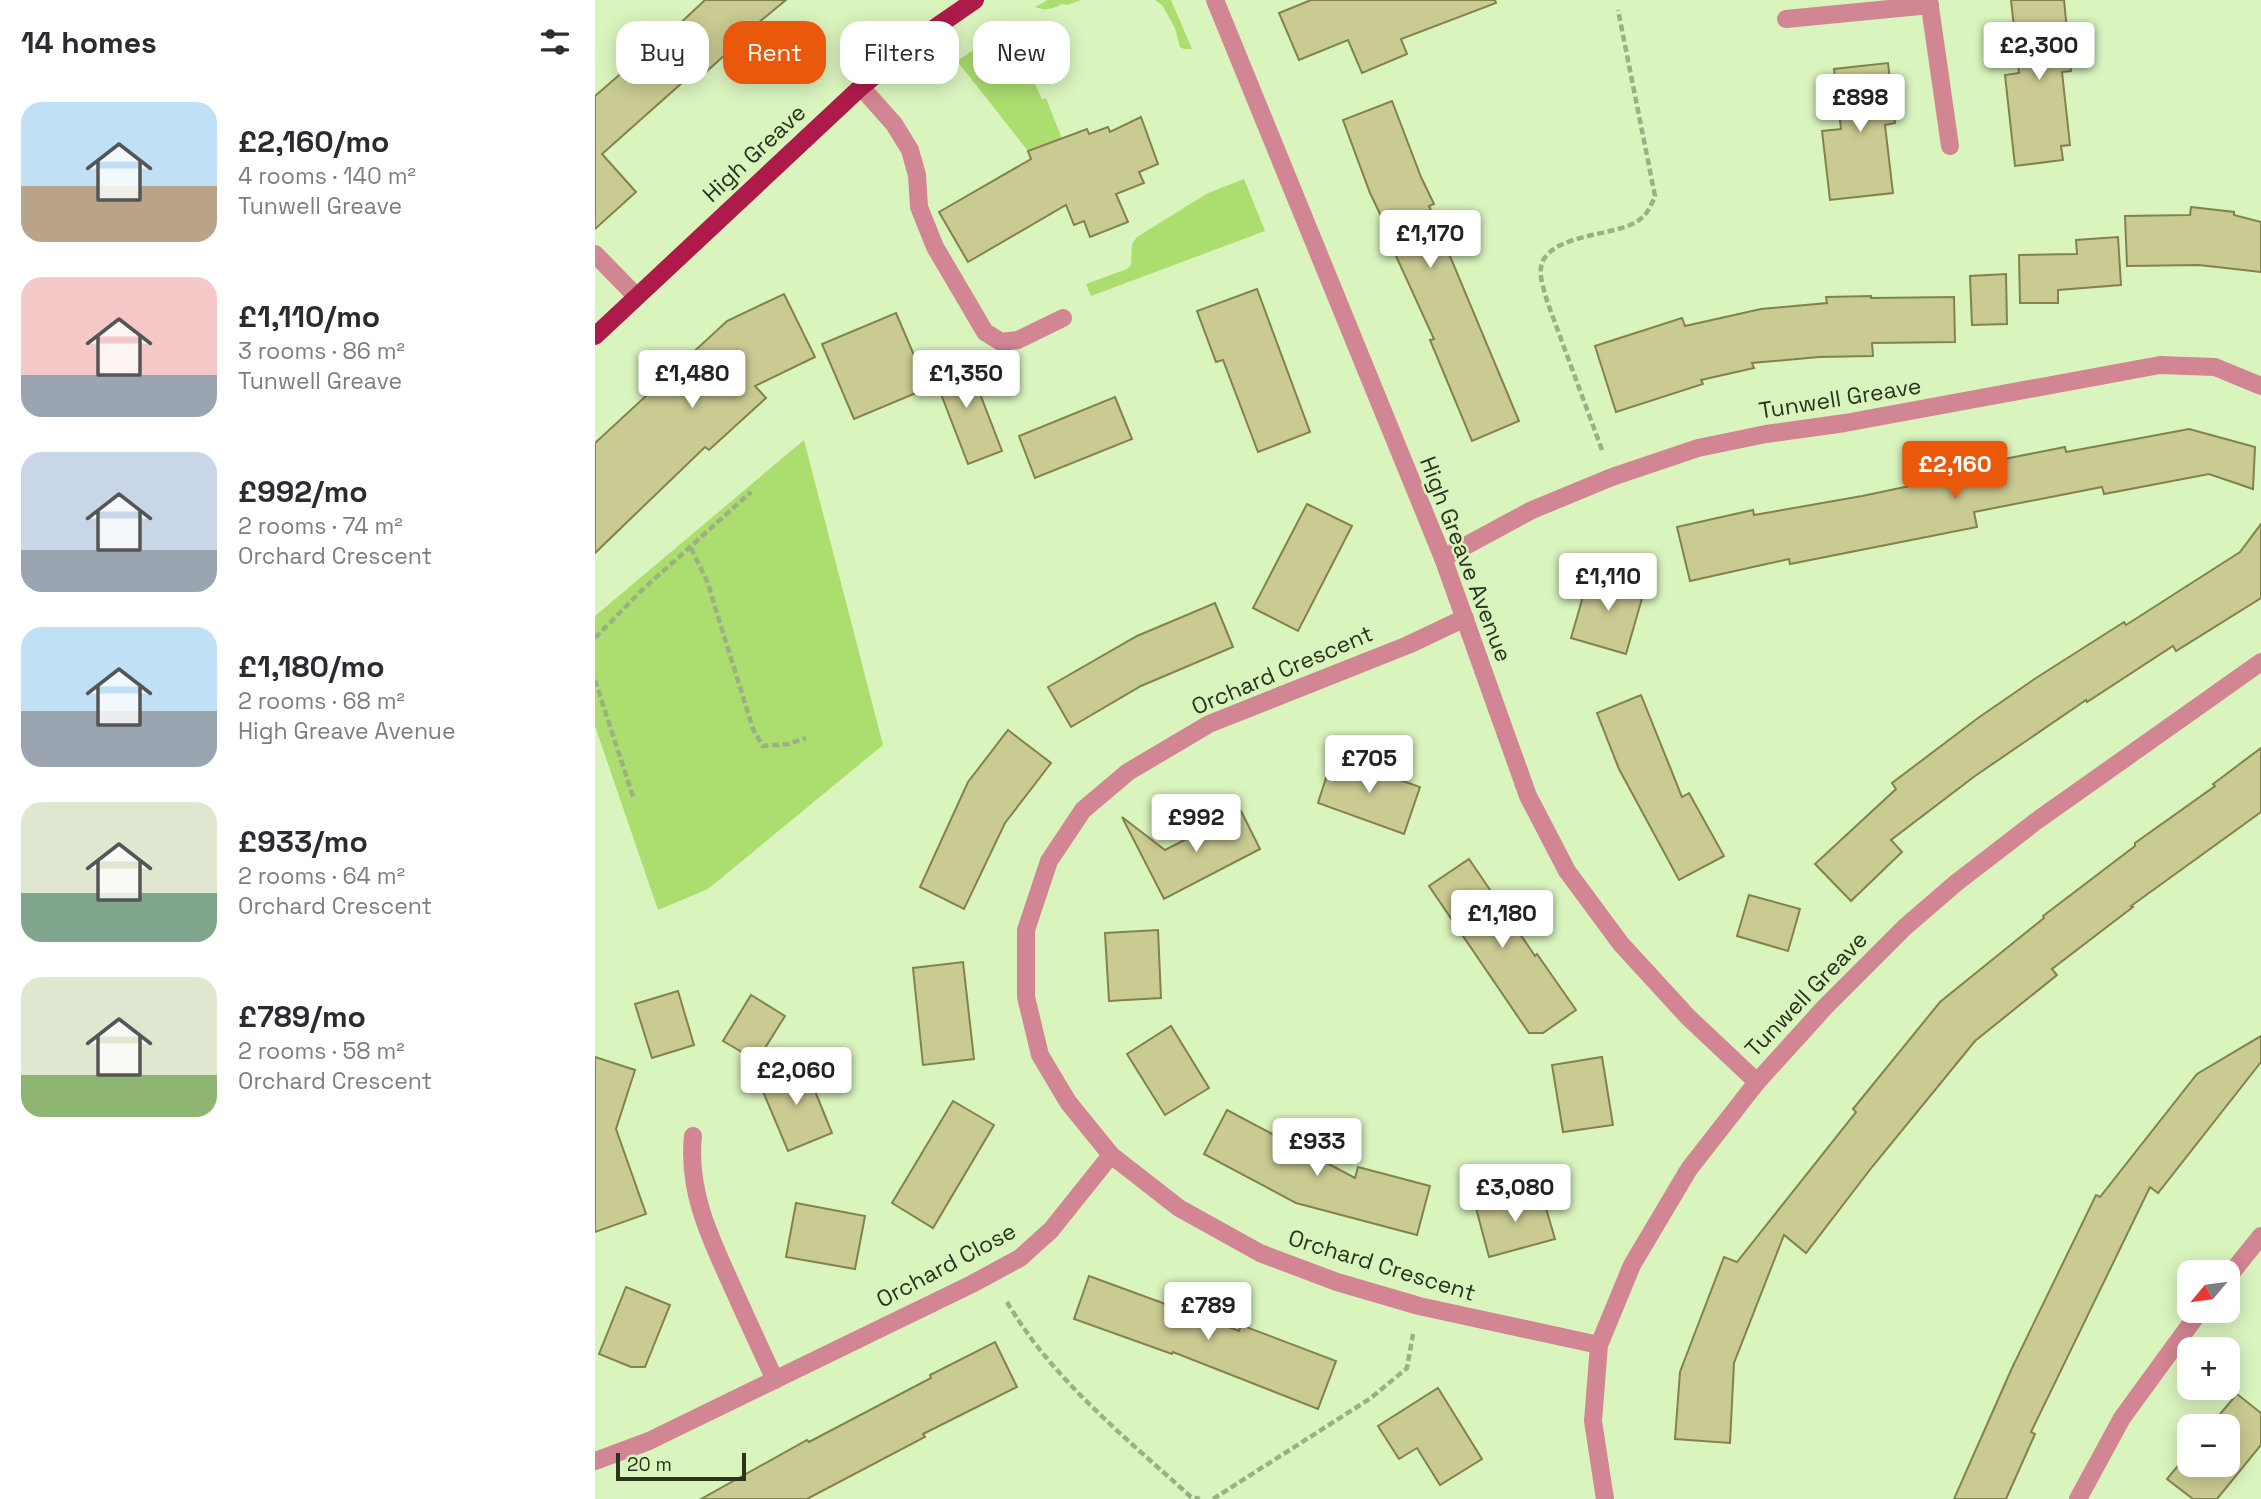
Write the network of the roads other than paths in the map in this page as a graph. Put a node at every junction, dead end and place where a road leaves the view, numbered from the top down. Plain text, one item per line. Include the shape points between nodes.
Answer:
1 (975, 0) edge
2 (1215, 0) edge
3 (1929, 3) edge
4 (1786, 19) dead end
5 (861, 87) junction
6 (1950, 146) dead end
7 (595, 254) edge
8 (636, 296) junction
9 (1063, 318) dead end
10 (595, 336) edge
11 (2261, 386) edge
12 (1443, 558) junction
13 (1465, 618) junction
14 (2261, 662) edge
15 (1757, 1082) junction
16 (693, 1136) dead end
17 (1111, 1155) junction
18 (2261, 1236) edge
19 (2240, 1262) edge
20 (2191, 1323) edge
21 (1599, 1345) junction
22 (775, 1380) junction
23 (595, 1461) edge
24 (1605, 1499) edge
25 (2078, 1499) edge

1 - 5 main road, High Greave
2 - 12 street, High Greave Avenue
3 - 4 street
3 - 6 street
5 - 8 main road, High Greave
5 - 9 street via 910,150 919,206 935,247 985,332 1001,342 1018,340
7 - 8 street
8 - 10 main road, High Greave
11 - 12 street, Tunwell Greave via 2215,367 2160,365 1698,448 1532,510
12 - 13 street, High Greave Avenue
13 - 15 street, High Greave Avenue via 1528,796 1567,871 1621,944 1689,1018
13 - 17 street, Orchard Crescent via 1209,724 1129,772 1083,810 1049,861 1026,930 1026,997 1041,1055 1067,1102
14 - 15 street, Tunwell Greave via 1955,883 1825,1007
15 - 21 street, Tunwell Greave via 1689,1169 1632,1265
16 - 22 street via 695,1186 706,1227
17 - 21 street, Orchard Crescent via 1179,1208 1261,1253 1419,1306
17 - 22 street, Orchard Close via 1051,1230 1020,1258
18 - 19 street
20 - 25 street via 2122,1418
21 - 24 street, Tunwell Greave via 1593,1421
22 - 23 street, Orchard Close via 649,1441

